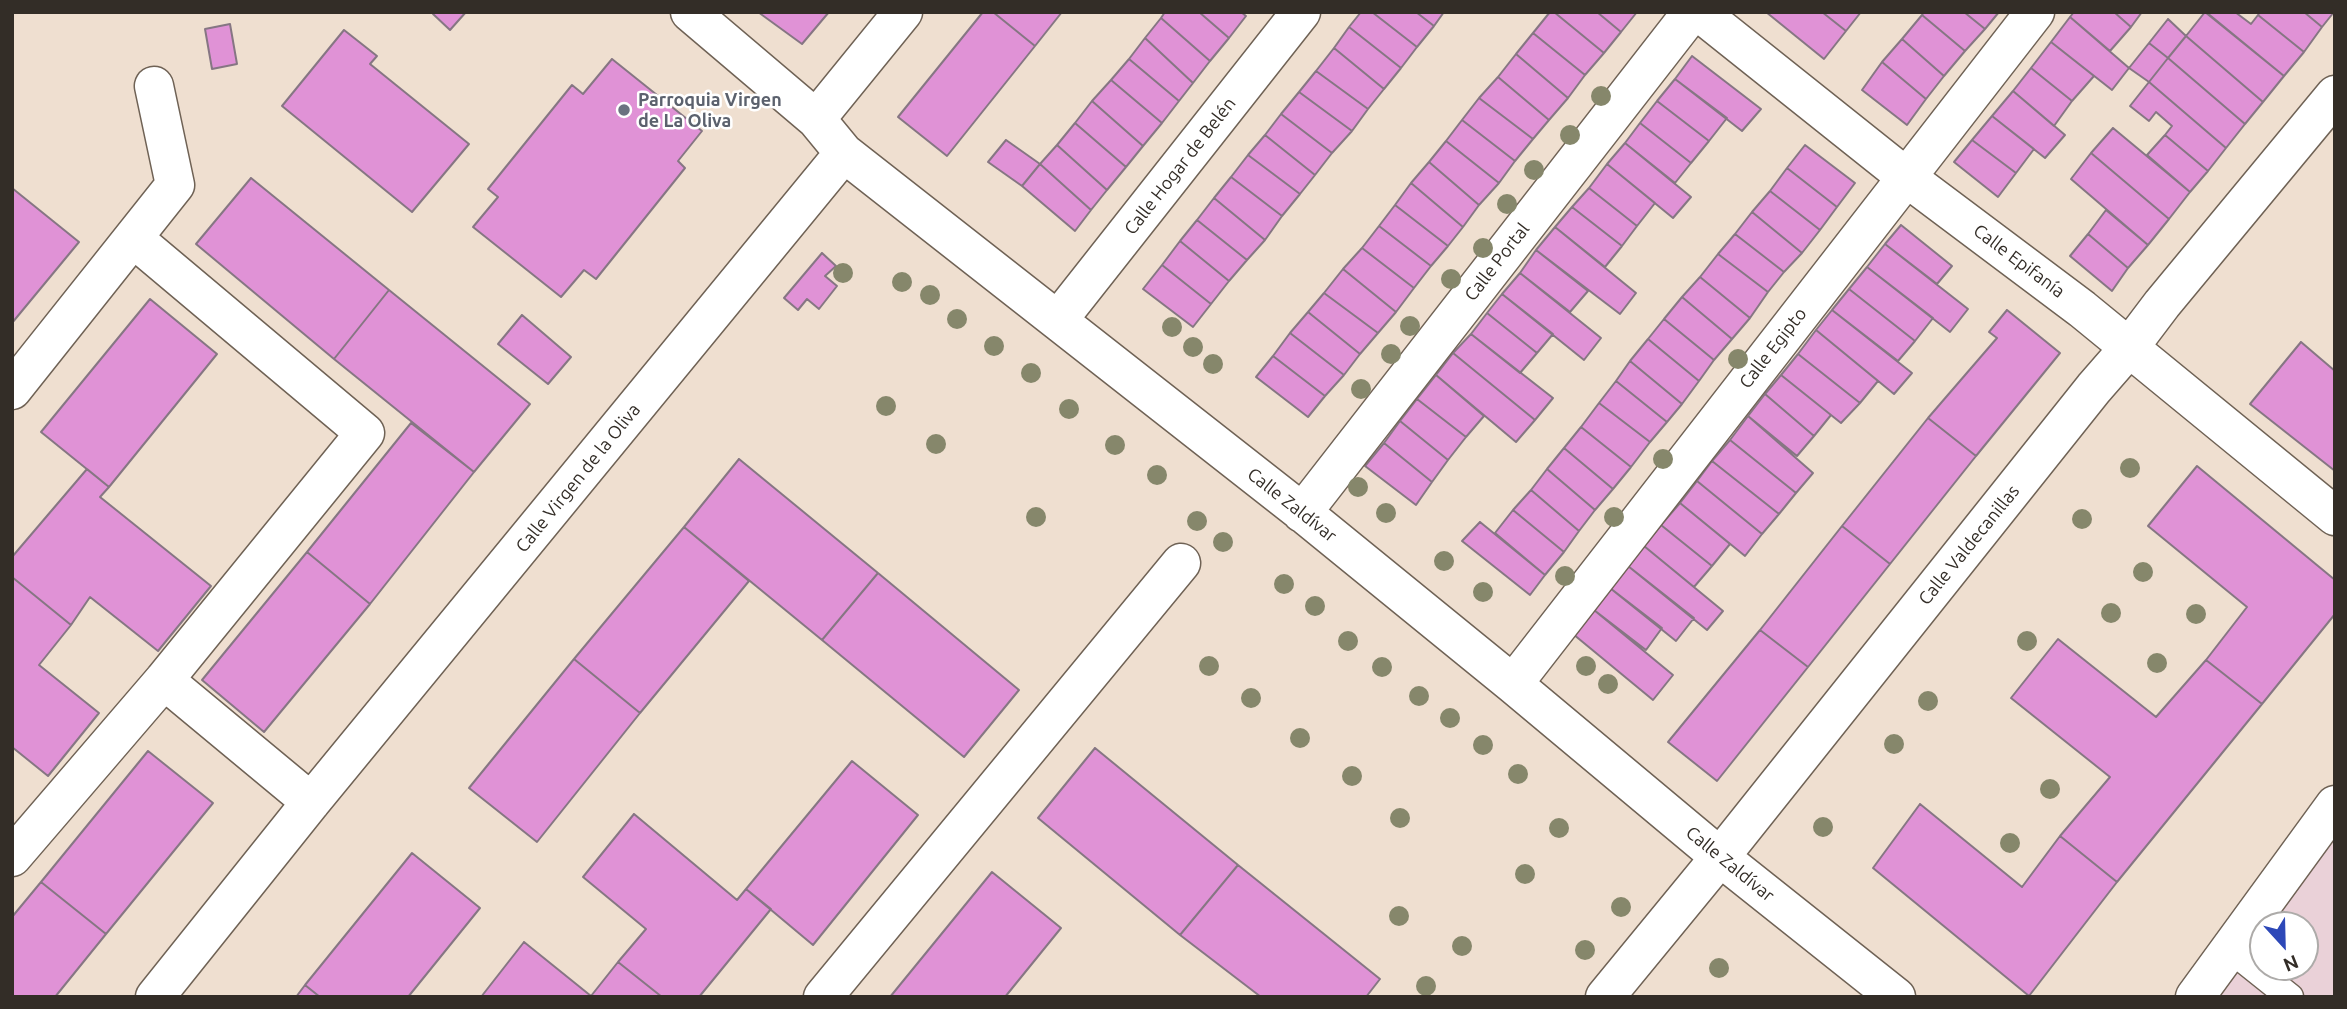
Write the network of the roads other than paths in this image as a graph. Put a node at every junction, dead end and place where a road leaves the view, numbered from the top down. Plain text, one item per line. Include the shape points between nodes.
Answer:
1 (690, 12) edge
2 (903, 12) edge
3 (1301, 12) edge
4 (1692, 12) edge
5 (1699, 12) edge
6 (2035, 12) edge
7 (155, 86) dead end
8 (2335, 95) edge
9 (816, 118) junction
10 (844, 153) junction
11 (1906, 177) junction
12 (133, 238) junction
13 (1058, 320) junction
14 (2128, 349) junction
15 (12, 390) edge
16 (1302, 513) junction
17 (2335, 516) edge
18 (1181, 564) dead end
19 (164, 680) junction
20 (1513, 684) junction
21 (311, 802) junction
22 (2335, 805) edge
23 (12, 857) edge
24 (1720, 857) junction
25 (2230, 949) junction
26 (155, 997) edge
27 (823, 997) edge
28 (1605, 997) edge
29 (1896, 997) edge
30 (2195, 997) edge
31 (2290, 997) edge

1 - 9 street, Calle Zaldívar
2 - 9 street
3 - 13 street, Calle Hogar de Belén
4 - 16 street, Calle Portal
5 - 11 street, Calle Epifanía
6 - 11 street, Calle Egipto
7 - 12 street via 175,185
8 - 14 street, Calle Valdecanillas
9 - 10 street, Calle Zaldívar
10 - 13 street, Calle Zaldívar
10 - 21 street, Calle Virgen de la Oliva
11 - 14 street, Calle Epifanía
11 - 20 street, Calle Egipto
12 - 15 street
12 - 19 street via 365,433
13 - 16 street, Calle Zaldívar
14 - 17 street, Calle Epifanía
14 - 24 street, Calle Valdecanillas
16 - 20 street, Calle Zaldívar
18 - 27 street
19 - 21 street
19 - 23 street
20 - 24 street, Calle Zaldívar
21 - 26 street, Calle Virgen de la Oliva
22 - 25 street
24 - 28 street, Calle Valdecanillas
24 - 29 street, Calle Zaldívar
25 - 30 street
25 - 31 lane

